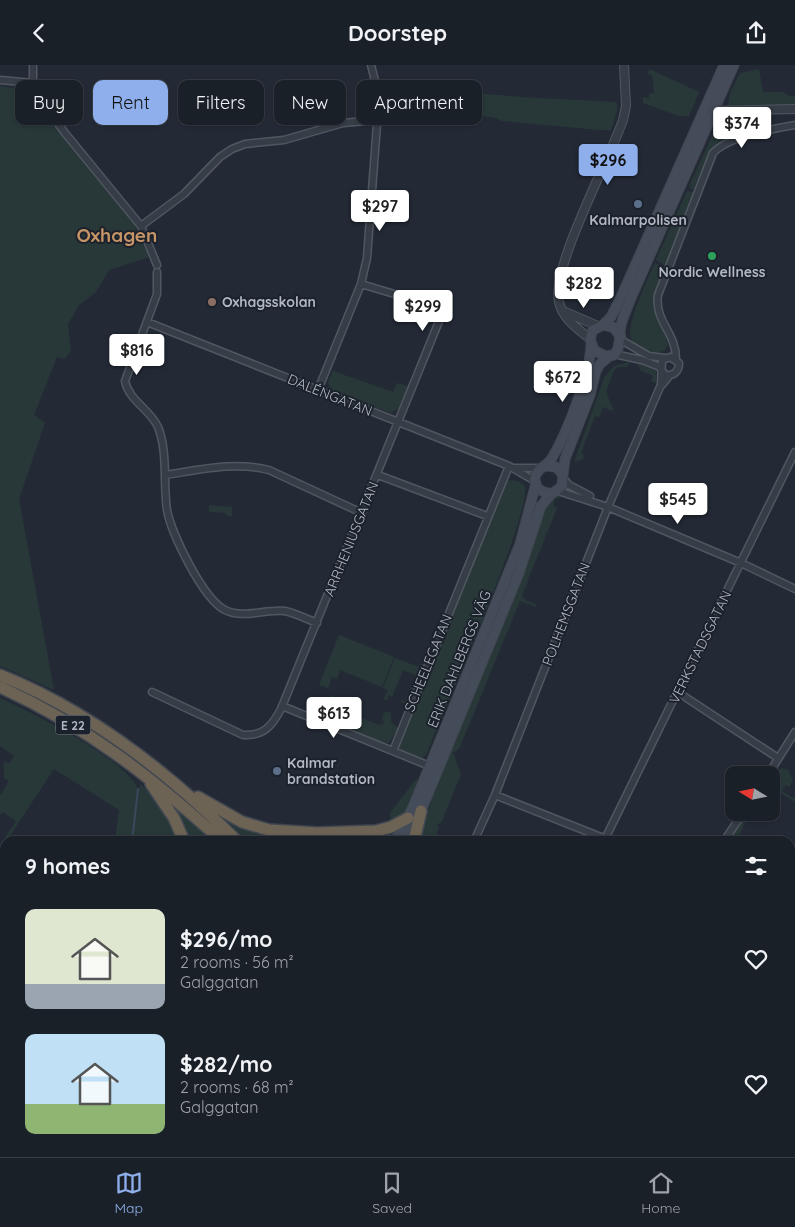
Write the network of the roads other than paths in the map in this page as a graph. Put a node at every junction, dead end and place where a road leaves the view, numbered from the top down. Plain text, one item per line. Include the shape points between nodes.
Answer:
1 (33, 65) edge
2 (371, 65) edge
3 (624, 65) edge
4 (724, 65) edge
5 (734, 65) edge
6 (0, 80) edge
7 (33, 80) edge
8 (377, 80) edge
9 (15, 81) edge
10 (795, 109) edge
11 (709, 111) junction
12 (356, 122) edge
13 (59, 125) edge
14 (378, 125) edge
15 (795, 125) edge
16 (140, 227) junction
17 (361, 284) junction
18 (563, 311) junction
19 (147, 322) junction
20 (600, 325) junction
21 (671, 337) junction
22 (621, 339) junction
23 (590, 342) junction
24 (612, 354) junction
25 (666, 357) junction
26 (676, 359) junction
27 (661, 369) junction
28 (670, 375) junction
29 (660, 387) junction
30 (318, 390) junction
31 (399, 422) junction
32 (795, 452) edge
33 (510, 467) junction
34 (544, 467) junction
35 (165, 475) junction
36 (378, 475) junction
37 (563, 476) junction
38 (536, 482) junction
39 (554, 492) junction
40 (608, 507) junction
41 (362, 513) junction
42 (486, 516) junction
43 (741, 563) junction
44 (795, 589) edge
45 (317, 623) junction
46 (0, 675) edge
47 (0, 687) edge
48 (152, 693) dead end
49 (679, 693) junction
50 (282, 706) junction
51 (795, 732) edge
52 (393, 751) junction
53 (778, 759) junction
54 (774, 766) edge
55 (434, 768) junction
56 (141, 771) junction
57 (171, 780) junction
58 (495, 795) junction
59 (421, 811) junction
60 (408, 818) junction
61 (738, 821) edge
62 (317, 833) junction
63 (182, 836) edge
64 (216, 836) edge
65 (232, 836) edge
66 (325, 836) edge
67 (399, 836) edge
68 (408, 836) edge
69 (415, 836) edge
70 (476, 836) edge
71 (595, 836) edge
72 (607, 836) edge
73 (727, 836) edge

1 - 7 street
2 - 8 street
3 - 18 street via 626,106 623,121 562,265 558,298
4 - 11 main road, ERIK DAHLBERGS VÄG
5 - 11 main road, ERIK DAHLBERGS VÄG
6 - 9 street
10 - 11 street
11 - 20 main road, ERIK DAHLBERGS VÄG via 611,317
11 - 22 main road, ERIK DAHLBERGS VÄG via 631,298 623,319
12 - 16 street via 232,149 220,157 184,195
13 - 16 street
14 - 17 street via 367,258
15 - 21 street via 730,141 713,153 658,295 657,309
16 - 19 street via 157,269 157,294
17 - 30 street
17 - 31 street, ARRHENIUSGATAN via 444,309
18 - 20 street
18 - 23 street
19 - 30 street, DALÉNGATAN
19 - 35 street via 125,381 134,398 157,425
20 - 22 main road via 617,330
20 - 23 main road, ERIK DAHLBERGS VÄG via 591,333
21 - 25 street
21 - 26 street via 676,345
22 - 24 main road, ERIK DAHLBERGS VÄG via 619,348
22 - 25 street via 649,355
23 - 24 main road via 600,353
23 - 34 main road, ERIK DAHLBERGS VÄG via 590,362 584,383 554,455
24 - 27 street via 642,359
24 - 37 main road, ERIK DAHLBERGS VÄG via 596,371 565,459
25 - 26 street
25 - 27 street
26 - 28 street via 677,371
27 - 28 street
27 - 29 street, POLHEMSGATAN
28 - 29 street, POLHEMSGATAN
29 - 40 street, POLHEMSGATAN
30 - 31 street, DALÉNGATAN
31 - 33 street, DALÉNGATAN
31 - 36 street, ARRHENIUSGATAN
32 - 43 street, VERKSTADSGATAN
33 - 34 street, DALÉNGATAN
33 - 38 street, DALÉNGATAN
33 - 42 street, SCHEELEGATAN
34 - 37 main road via 556,467
34 - 38 main road, ERIK DAHLBERGS VÄG via 537,473
35 - 41 street via 235,465 254,466
35 - 45 street via 171,525 211,599 231,612 286,611
36 - 41 street, ARRHENIUSGATAN
36 - 42 street
37 - 39 main road, ERIK DAHLBERGS VÄG via 563,484
37 - 40 street via 574,489
38 - 39 main road via 541,491
38 - 55 main road, ERIK DAHLBERGS VÄG via 520,543
39 - 40 street
39 - 55 main road, ERIK DAHLBERGS VÄG via 541,505 519,573
40 - 43 street
40 - 58 street, POLHEMSGATAN
41 - 45 street, ARRHENIUSGATAN
42 - 52 street, SCHEELEGATAN
43 - 44 street
43 - 49 street, VERKSTADSGATAN
45 - 50 street, ARRHENIUSGATAN
46 - 57 highway, E 22 via 89,721
47 - 56 highway, E 22 via 82,730
48 - 50 street, ARRHENIUSGATAN via 243,735 266,731
49 - 53 street
49 - 72 street, VERKSTADSGATAN
50 - 52 street
51 - 53 street
52 - 55 street
53 - 54 street
55 - 59 main road, ERIK DAHLBERGS VÄG
55 - 60 main road, ERIK DAHLBERGS VÄG
56 - 63 highway via 174,817
56 - 64 highway, E 22
57 - 62 highway via 242,823 279,832
57 - 65 highway, E 22
58 - 70 street, POLHEMSGATAN
58 - 71 street
59 - 68 main road, ERIK DAHLBERGS VÄG
59 - 69 highway
60 - 62 highway via 376,831
60 - 67 main road, ERIK DAHLBERGS VÄG
61 - 73 street
62 - 66 highway

